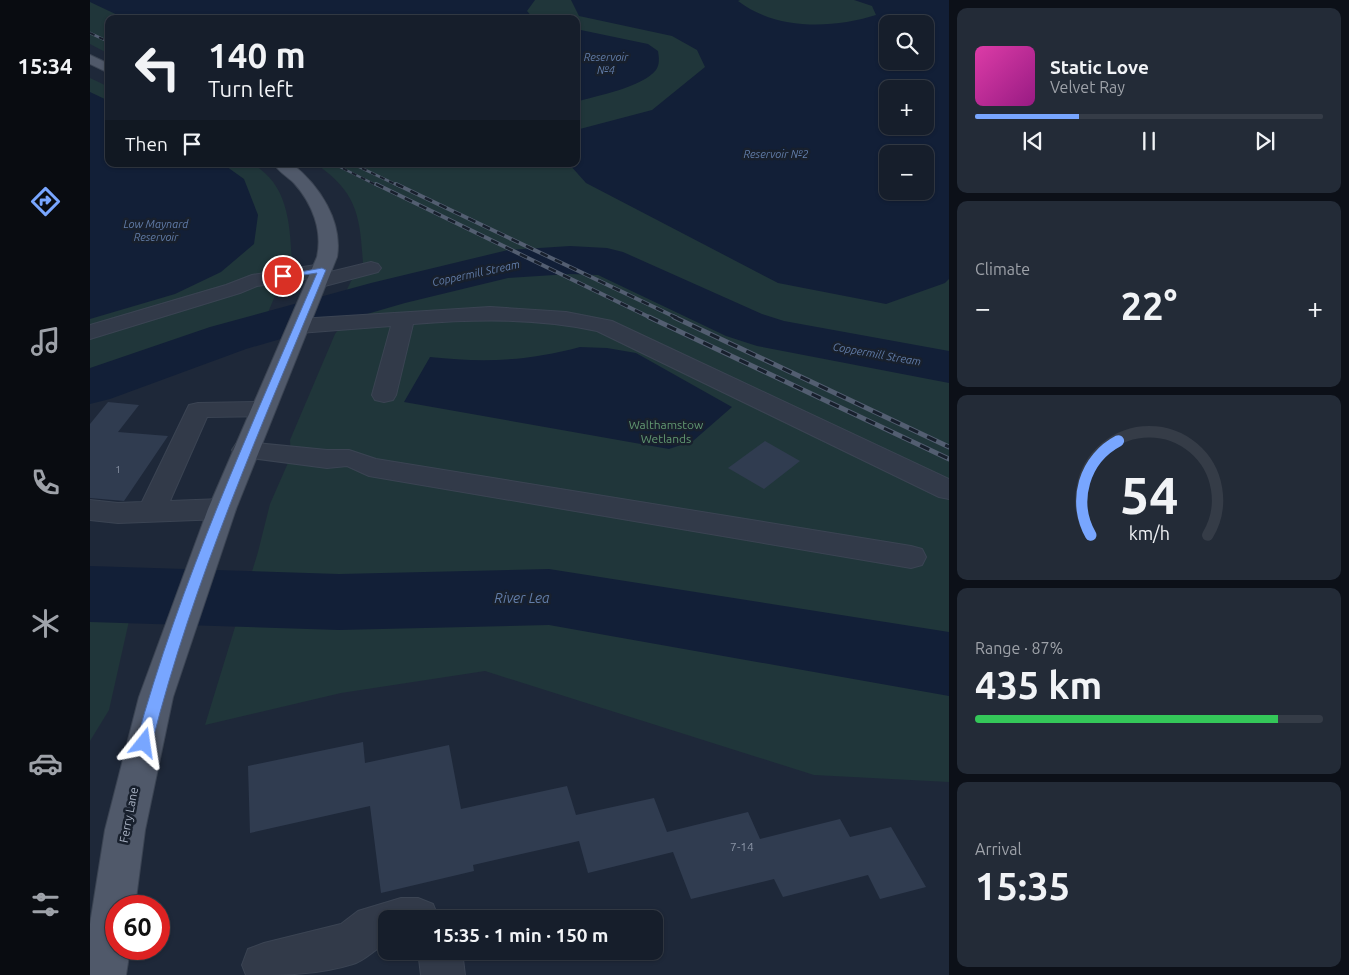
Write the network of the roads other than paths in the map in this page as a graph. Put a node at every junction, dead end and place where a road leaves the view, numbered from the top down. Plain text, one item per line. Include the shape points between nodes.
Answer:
1 (90, 59) edge
2 (105, 67) edge
3 (285, 167) edge
4 (371, 268) dead end
5 (316, 284) junction
6 (404, 318) junction
7 (90, 332) edge
8 (294, 335) junction
9 (384, 395) dead end
10 (263, 409) junction
11 (245, 450) junction
12 (949, 490) edge
13 (222, 509) junction
14 (90, 510) edge
15 (152, 510) junction
16 (911, 557) dead end
17 (378, 925) edge
18 (441, 960) edge
19 (264, 965) dead end
20 (104, 975) edge
21 (443, 975) edge

1 - 2 main road
3 - 5 main road, Ferry Lane via 305,184 318,205 328,233 328,250
4 - 5 lane
5 - 7 lane via 252,281
5 - 8 main road, Ferry Lane
6 - 8 lane via 335,324
6 - 9 lane
6 - 12 lane via 520,312 572,318 604,326
8 - 10 main road, Ferry Lane
10 - 11 main road, Ferry Lane
10 - 15 lane via 198,410
11 - 13 main road, Ferry Lane
11 - 16 lane via 327,459 335,468 355,472 369,467
13 - 15 lane
13 - 20 main road, Ferry Lane via 156,697 140,758 125,830
14 - 15 lane via 118,513
17 - 19 lane via 352,943
18 - 21 lane

